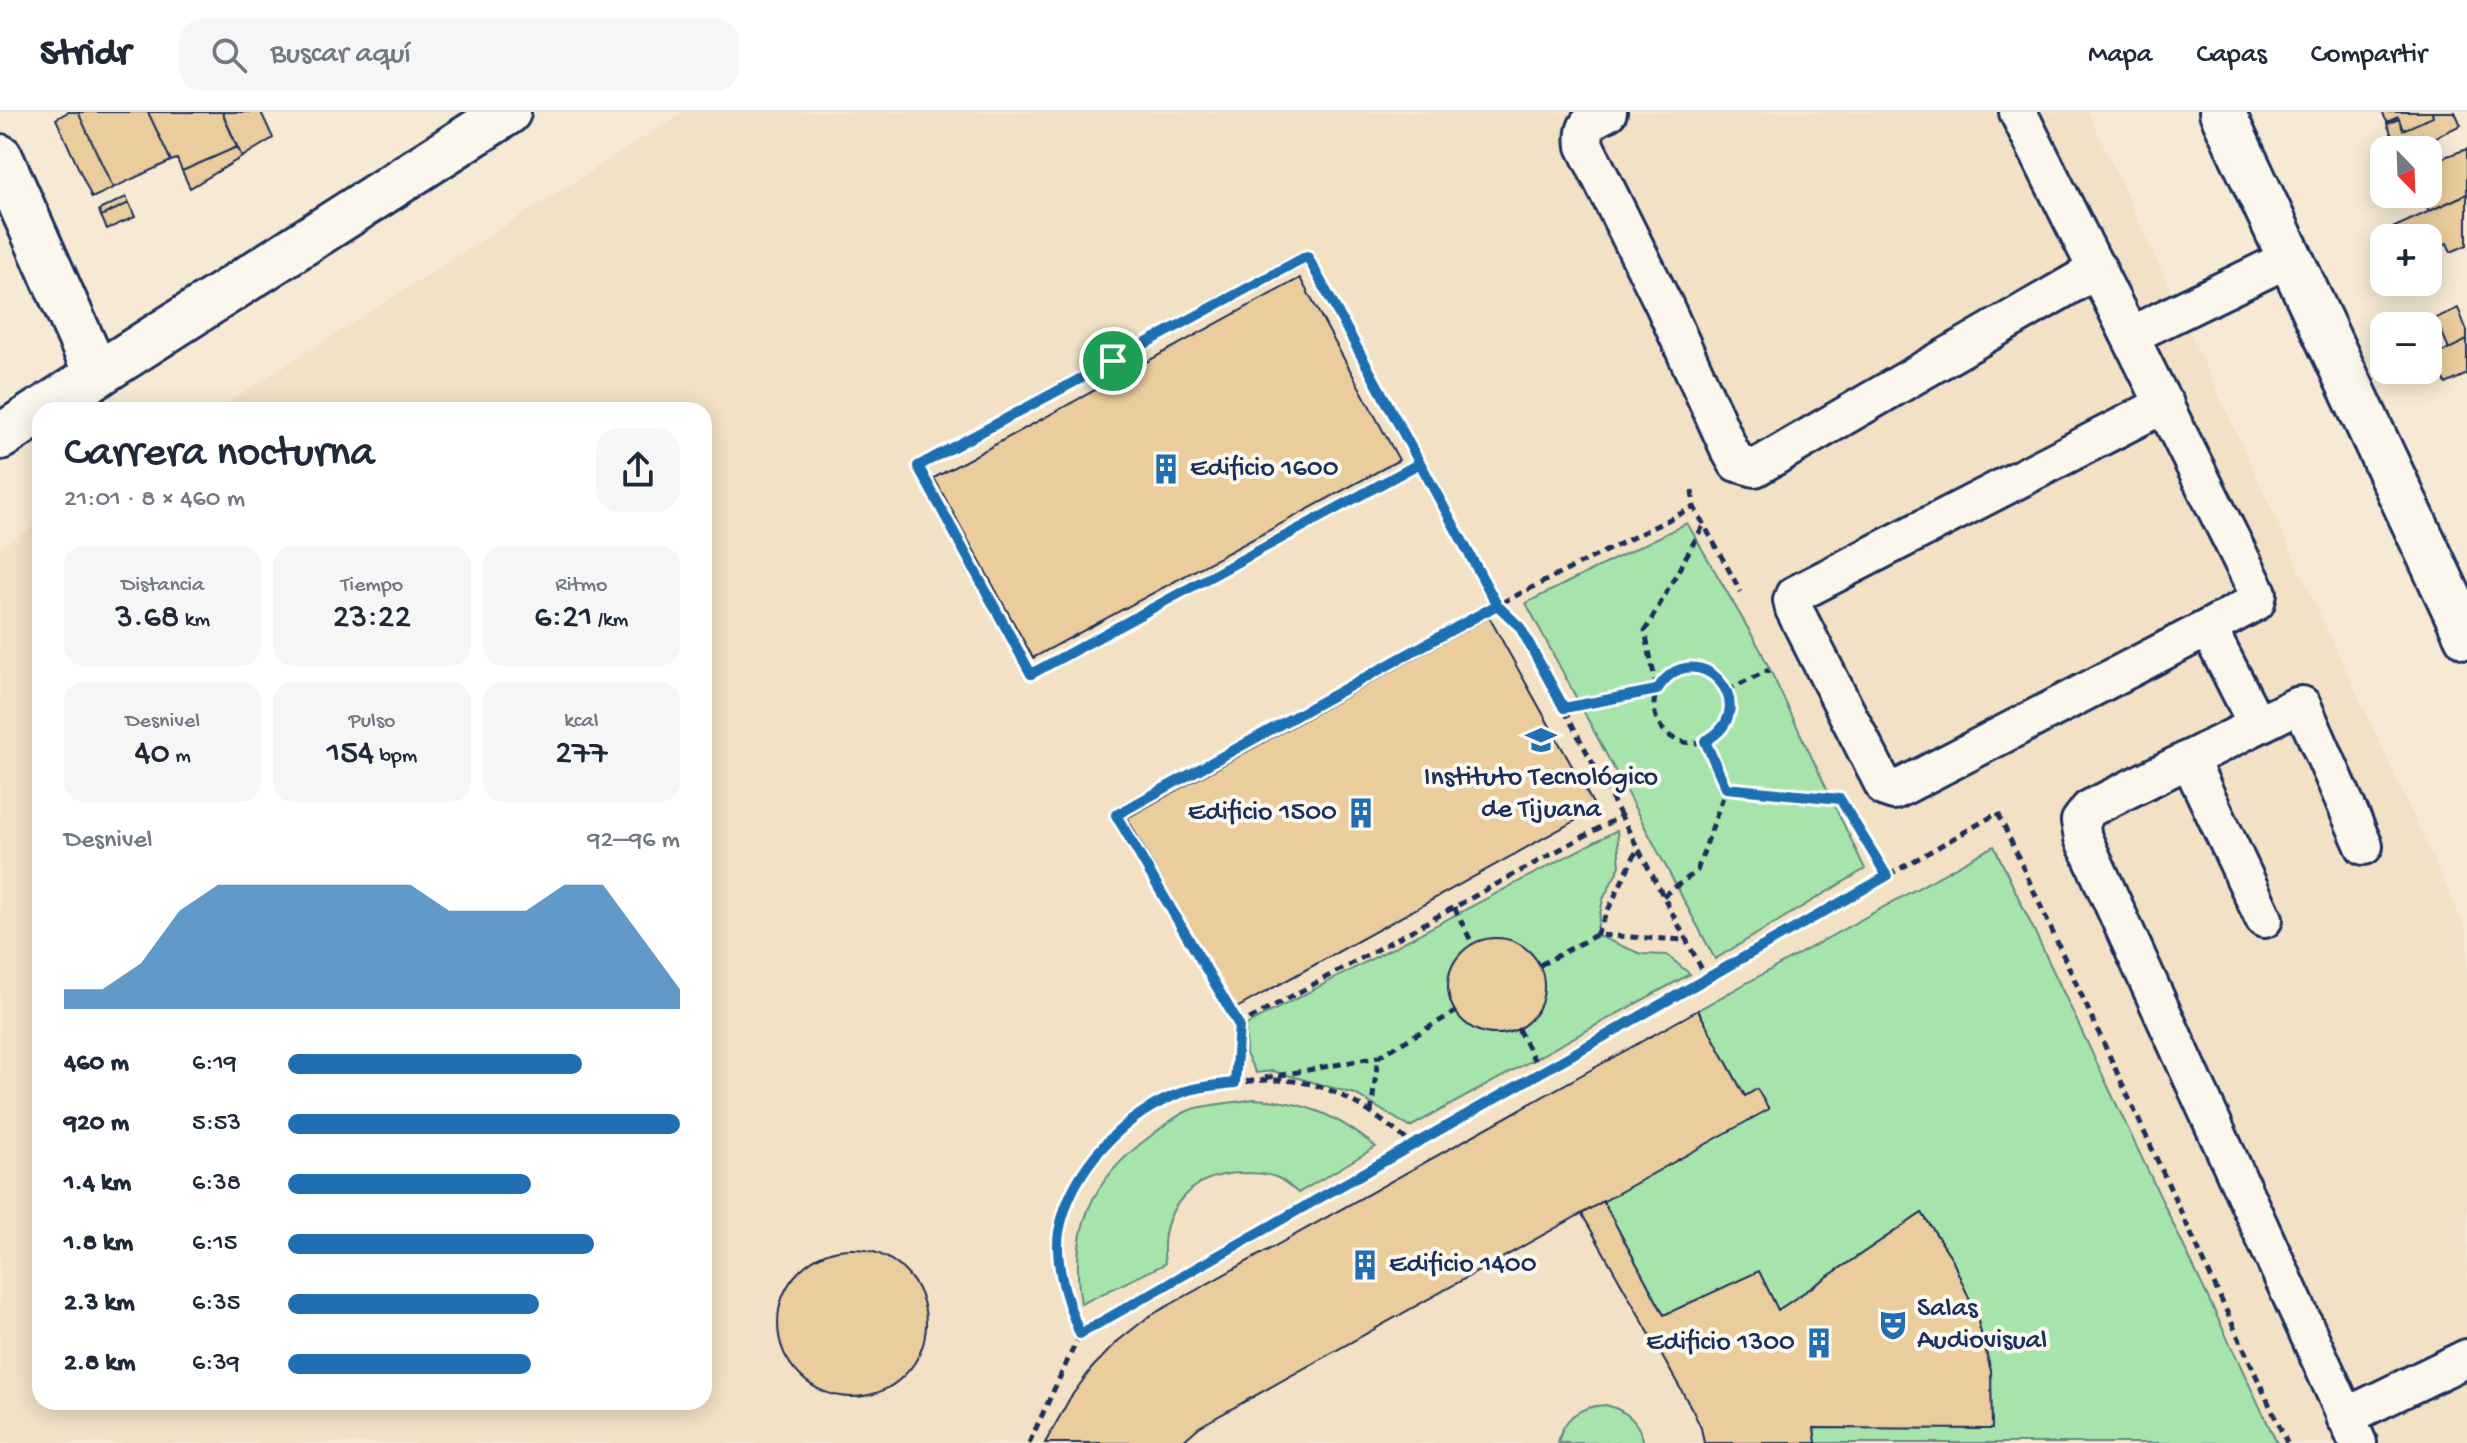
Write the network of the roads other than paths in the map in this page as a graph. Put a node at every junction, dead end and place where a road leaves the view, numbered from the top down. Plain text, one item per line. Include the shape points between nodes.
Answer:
1 (508, 112) edge
2 (1608, 112) edge
3 (2018, 112) edge
4 (2222, 112) edge
5 (0, 157) edge
6 (2290, 258) junction
7 (2098, 269) junction
8 (2131, 335) junction
9 (97, 375) junction
10 (54, 402) edge
11 (2165, 404) junction
12 (32, 416) edge
13 (0, 437) edge
14 (2208, 628) junction
15 (2467, 636) edge
16 (2257, 725) junction
17 (2189, 759) junction
18 (2364, 846) dead end
19 (2264, 919) dead end
20 (2466, 1358) edge
21 (2351, 1430) edge

1 - 9 street
2 - 7 lane via 1590,121 1583,133 1585,146 1737,463 1755,468
3 - 7 lane
4 - 6 street
5 - 9 street
6 - 8 lane
6 - 15 street
7 - 8 lane
8 - 11 lane
9 - 10 street
11 - 14 lane via 2258,593 2256,602
11 - 14 lane via 1792,600 1881,783 1894,791
12 - 13 street
14 - 16 lane
16 - 17 lane
16 - 18 lane via 2296,706 2305,708
17 - 19 lane
17 - 21 lane via 2089,809 2080,821 2083,838
20 - 21 lane

